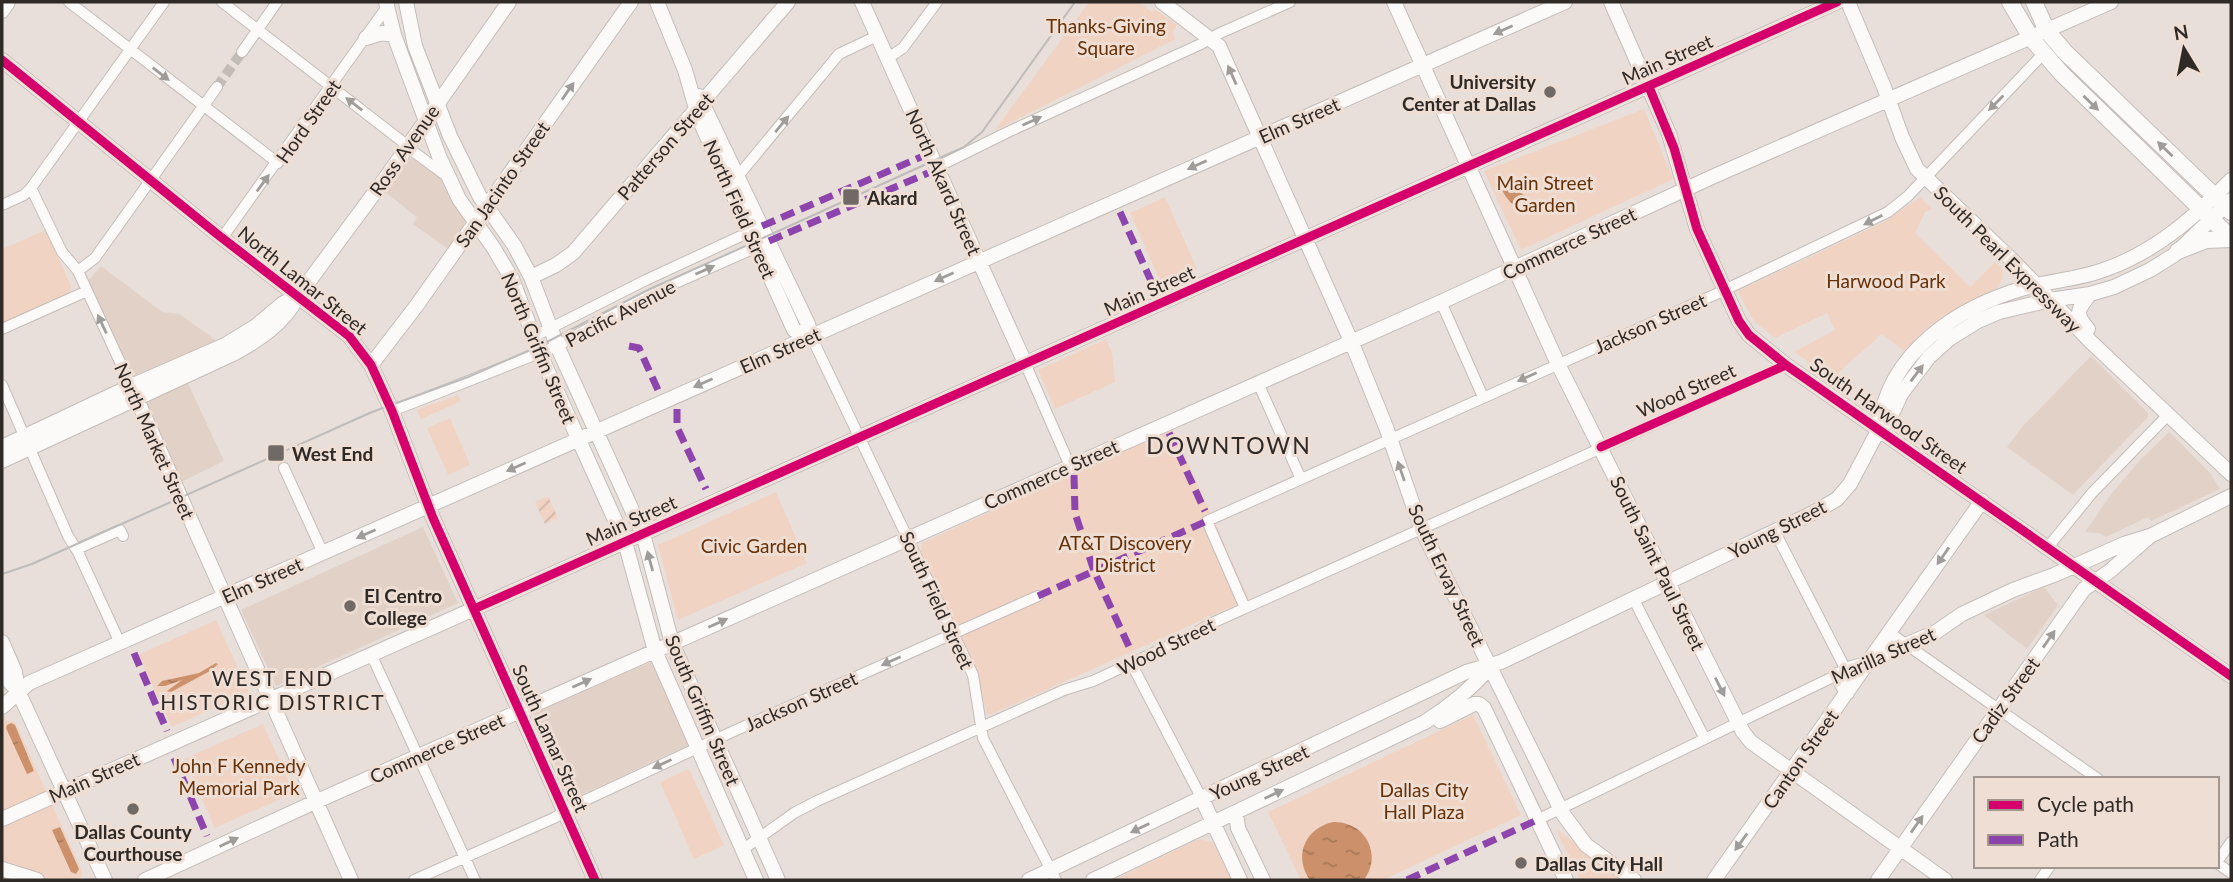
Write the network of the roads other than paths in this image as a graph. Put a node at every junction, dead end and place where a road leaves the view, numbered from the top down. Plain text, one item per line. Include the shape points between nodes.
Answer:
1 (8, 2) edge
2 (69, 2) edge
3 (163, 2) edge
4 (222, 2) edge
5 (277, 2) edge
6 (406, 2) edge
7 (509, 2) edge
8 (631, 2) edge
9 (657, 2) edge
10 (788, 2) edge
11 (862, 2) edge
12 (937, 2) edge
13 (1162, 2) edge
14 (1290, 2) edge
15 (1394, 2) edge
16 (1565, 2) edge
17 (1611, 2) edge
18 (1838, 2) edge
19 (1848, 2) edge
20 (2010, 2) edge
21 (2034, 2) edge
22 (2111, 2) edge
23 (388, 3) edge
24 (2, 11) edge
25 (257, 29) junction
26 (2047, 30) junction
27 (394, 35) junction
28 (877, 36) junction
29 (366, 38) junction
30 (1210, 38) junction
31 (2031, 38) junction
32 (128, 49) junction
33 (242, 52) tunnel mouth
34 (2043, 54) junction
35 (888, 58) junction
36 (2, 60) edge
37 (1423, 65) junction
38 (217, 87) tunnel mouth
39 (331, 87) junction
40 (1649, 87) junction
41 (1889, 100) junction
42 (437, 103) junction
43 (699, 106) junction
44 (203, 107) junction
45 (425, 120) junction
46 (77, 122) junction
47 (1259, 137) junction
48 (407, 147) junction
49 (278, 163) junction
50 (1469, 165) junction
51 (937, 167) junction
52 (738, 176) junction
53 (448, 177) junction
54 (1925, 177) junction
55 (2231, 180) edge
56 (151, 181) junction
57 (31, 188) junction
58 (1686, 189) junction
59 (2226, 204) edge
60 (2, 205) edge
61 (487, 207) junction
62 (2206, 214) junction
63 (476, 223) junction
64 (756, 229) junction
65 (222, 238) junction
66 (2231, 238) edge
67 (1305, 240) junction
68 (763, 244) junction
69 (2178, 251) junction
70 (979, 261) junction
71 (2014, 262) junction
72 (1515, 267) junction
73 (78, 271) junction
74 (531, 276) junction
75 (2037, 285) junction
76 (1724, 290) junction
77 (87, 291) junction
78 (2090, 294) junction
79 (2003, 295) junction
80 (298, 296) junction
81 (2050, 300) junction
82 (1441, 302) junction
83 (2, 329) edge
84 (551, 329) junction
85 (811, 336) junction
86 (533, 337) junction
87 (1351, 341) junction
88 (557, 346) junction
89 (2104, 353) junction
90 (540, 354) junction
91 (1025, 363) junction
92 (1558, 364) junction
93 (371, 365) junction
94 (1786, 365) junction
95 (1258, 383) junction
96 (2, 386) edge
97 (133, 392) junction
98 (1483, 397) junction
99 (391, 411) junction
100 (2168, 415) junction
101 (1879, 429) junction
102 (596, 431) junction
103 (860, 437) junction
104 (1390, 438) junction
105 (579, 439) junction
106 (26, 442) junction
107 (2, 447) edge
108 (1601, 447) junction
109 (2, 461) edge
110 (1070, 466) junction
111 (284, 468) dead end
112 (2231, 474) edge
113 (1301, 479) junction
114 (2231, 496) edge
115 (1982, 501) junction
116 (428, 506) junction
117 (1421, 528) junction
118 (1775, 532) junction
119 (643, 534) junction
120 (2150, 536) junction
121 (123, 537) dead end
122 (908, 539) junction
123 (625, 542) junction
124 (2048, 547) junction
125 (77, 549) junction
126 (323, 553) junction
127 (2074, 565) junction
128 (2096, 580) junction
129 (1667, 583) junction
130 (1038, 596) dead end
131 (224, 597) junction
132 (1633, 598) junction
133 (1245, 608) junction
134 (474, 610) junction
135 (954, 633) junction
136 (1890, 633) junction
137 (2, 642) edge
138 (120, 643) junction
139 (672, 643) junction
140 (1907, 645) junction
141 (655, 651) junction
142 (371, 654) junction
143 (1869, 661) junction
144 (1131, 663) junction
145 (1490, 667) junction
146 (2, 669) edge
147 (1841, 672) junction
148 (2230, 673) edge
149 (18, 691) junction
150 (1847, 693) junction
151 (270, 700) junction
152 (2, 707) edge
153 (1998, 710) junction
154 (520, 711) junction
155 (1737, 722) junction
156 (982, 727) junction
157 (1400, 736) junction
158 (1704, 737) junction
159 (714, 740) junction
160 (697, 748) junction
161 (418, 757) junction
162 (1792, 771) junction
163 (2095, 777) edge
164 (65, 790) junction
165 (1202, 799) junction
166 (315, 802) junction
167 (1559, 808) junction
168 (564, 811) junction
169 (1236, 812) junction
170 (2, 819) edge
171 (1536, 820) junction
172 (1213, 822) junction
173 (758, 837) junction
174 (2231, 842) edge
175 (1900, 848) junction
176 (742, 850) junction
177 (464, 858) junction
178 (2219, 859) edge
179 (2, 869) edge
180 (1053, 875) edge
181 (37, 880) edge
182 (105, 880) edge
183 (145, 880) edge
184 (351, 880) edge
185 (414, 880) edge
186 (475, 880) edge
187 (595, 880) edge
188 (756, 880) edge
189 (778, 880) edge
190 (1029, 880) edge
191 (1093, 880) edge
192 (1240, 880) edge
193 (1263, 880) edge
194 (1566, 880) edge
195 (1634, 880) edge
196 (1714, 880) edge
197 (1878, 880) edge
198 (1945, 880) edge

1 - 24 main road
2 - 32 street
3 - 32 street
4 - 25 street
5 - 25 street
6 - 42 main road, North Griffin Street via 415,46
7 - 42 main road, Ross Avenue
61 -> 8 main road, San Jacinto Street
9 - 43 main road, North Field Street
10 - 43 main road, Patterson Street
11 - 28 main road, North Akard Street
12 - 35 street via 903,48
13 - 30 main road
14 - 30 street
15 - 37 main road, South Saint Paul Street
16 -> 37 main road, Elm Street
17 - 40 main road, South Harwood Street
18 - 40 main road, Main Street
19 - 41 main road, South Pearl Expressway
20 - 31 main road
21 - 26 main road
22 - 26 main road, Commerce Street
23 - 27 main road, North Griffin Street
23 - 29 street, Hord Street
25 - 33 street
25 - 39 street
26 - 31 main road, Commerce Street
59 -> 26 main road
27 - 29 main road
27 - 45 main road, North Griffin Street
28 - 35 main road, North Akard Street
52 -> 28 street via 839,54
29 - 39 street, Hord Street
47 -> 30 main road, South Ervay Street via 1219,46
51 -> 30 street
31 - 34 main road
31 - 41 main road, Commerce Street
32 -> 44 street
32 - 46 street
34 -> 54 street, Jackson Street
34 -> 62 main road
35 - 51 main road, North Akard Street
36 - 46 main road, North Lamar Street
37 - 47 main road, Elm Street
37 - 50 main road, South Saint Paul Street
38 - 44 street
48 -> 39 street
39 - 49 street, Hord Street
40 - 50 main road, Main Street
40 - 58 main road, South Harwood Street
41 - 54 main road, South Pearl Expressway via 1913,162
41 - 58 main road, Commerce Street
42 - 45 main road, Ross Avenue
42 - 61 main road, North Griffin Street
43 - 52 main road, North Field Street
43 - 64 main road, North Field Street
43 - 74 main road, Patterson Street via 565,260
44 - 49 street
44 - 56 street
45 - 48 main road, Ross Avenue
45 - 53 main road, North Griffin Street
46 - 56 main road, North Lamar Street
46 - 57 street
47 - 67 main road, South Ervay Street
47 -> 70 main road, Elm Street
48 - 53 street
48 - 80 main road, Ross Avenue
65 -> 49 street, Hord Street
50 - 67 main road, Main Street
50 - 72 main road, South Saint Paul Street
51 - 70 main road, North Akard Street
52 - 64 main road, North Field Street
53 - 63 main road, North Griffin Street
54 - 71 main road, South Pearl Expressway
54 -> 76 street, Jackson Street via 1888,212
55 - 59 main road
56 - 65 main road, North Lamar Street
56 - 73 street via 95,258
57 - 60 street
57 - 73 street, North Market Street via 62,252
58 - 72 main road, Commerce Street
58 - 76 main road, South Harwood Street via 1697,229
59 - 62 main road
61 - 63 main road, San Jacinto Street
61 - 74 main road, North Griffin Street
62 - 66 main road
62 - 69 main road
62 - 75 main road via 2122,263
63 - 86 main road, North Griffin Street via 512,279
63 - 93 main road, San Jacinto Street
64 - 68 main road, North Field Street
64 - 84 street, Pacific Avenue
65 - 80 main road, North Lamar Street
66 - 69 main road via 2206,240
67 - 87 main road, South Ervay Street
67 - 91 main road, Main Street
68 - 85 main road, North Field Street
88 -> 68 street, Pacific Avenue via 653,293
69 - 78 main road via 2138,276
70 -> 85 main road, Elm Street
70 - 91 main road, North Akard Street
71 - 75 main road, South Pearl Expressway
71 - 79 main road
72 - 82 main road, Commerce Street
72 - 92 main road, South Saint Paul Street
73 - 77 street, North Market Street
74 - 84 main road, North Griffin Street
75 - 79 main road, Young Street
75 - 81 main road, South Pearl Expressway
76 - 92 street, Jackson Street
76 - 94 main road, South Harwood Street via 1745,331
77 - 83 street
97 -> 77 street, North Market Street
78 - 81 main road
78 - 89 main road via 2079,308 2080,320
79 - 101 main road, Young Street via 1946,323 1912,355 1882,404
80 - 93 main road, North Lamar Street via 349,336
80 - 97 main road, Ross Avenue via 205,360
81 - 89 main road, South Pearl Expressway
101 -> 81 main road, Young Street via 1915,374 1949,339 1999,312
82 - 87 main road, Commerce Street
82 - 98 street
84 - 86 street, Pacific Avenue
84 - 88 main road, North Griffin Street
85 -> 102 main road, Elm Street
85 - 103 street, North Field Street
86 - 90 main road, North Griffin Street
87 - 95 main road, Commerce Street
87 - 104 main road, South Ervay Street
88 - 90 street, Pacific Avenue
88 - 102 main road, North Griffin Street
89 - 100 main road, South Pearl Expressway
90 - 99 street, Pacific Avenue
90 - 105 main road, North Griffin Street
91 - 103 main road, Main Street
91 - 110 street
92 -> 98 street, Jackson Street
92 - 108 main road, South Saint Paul Street
93 - 99 main road, North Lamar Street
94 - 101 main road, South Harwood Street
94 - 108 street, Wood Street
95 - 110 main road, Commerce Street
95 - 113 street
96 - 106 street
97 - 106 main road, Ross Avenue
97 - 131 main road, North Market Street
98 - 104 street, Jackson Street
99 - 116 main road, North Lamar Street
100 - 112 main road, South Pearl Expressway
100 - 124 street via 2092,493
101 - 115 main road, South Harwood Street
101 - 118 main road, Young Street via 1843,493
102 - 105 main road, Elm Street
102 - 119 main road, North Griffin Street
103 - 119 main road, Main Street
103 - 122 street, South Field Street
104 - 113 street, Jackson Street
117 -> 104 main road, South Ervay Street
105 -> 116 main road, Elm Street
105 - 123 main road, North Griffin Street
106 - 107 main road, Ross Avenue
106 - 109 main road, Ross Avenue
106 - 125 street
108 - 117 street, Wood Street
108 - 129 main road, South Saint Paul Street
110 - 122 main road, Commerce Street
111 - 126 street
113 - 133 street, Jackson Street via 1207,521
114 - 120 main road, Marilla Street
115 - 124 main road, South Harwood Street
115 -> 136 main road, Canton Street
116 -> 126 main road, Elm Street
116 - 134 main road, North Lamar Street
117 - 133 street, Wood Street
117 - 145 main road, South Ervay Street
118 - 129 main road, Young Street
118 - 147 street
119 - 123 main road, Main Street
139 -> 119 main road, South Griffin Street
120 - 127 main road, Marilla Street
120 - 128 main road, Cadiz Street
121 - 125 street via 120,530
122 - 135 street, South Field Street
139 -> 122 main road, Commerce Street
123 - 134 main road, Main Street
123 - 141 main road, South Griffin Street
124 - 127 main road, South Harwood Street
125 - 138 street
126 - 131 main road, Elm Street
127 - 128 main road, South Harwood Street
127 - 140 main road, Marilla Street via 1962,614
128 - 148 main road, South Harwood Street
153 -> 128 main road, Cadiz Street via 2084,589
129 - 132 main road, Young Street
129 -> 155 main road, South Saint Paul Street
130 - 135 street, Jackson Street
131 - 138 main road, Elm Street
131 - 151 main road, North Market Street
132 - 145 main road, Young Street
132 - 158 street
133 - 144 street, Wood Street
134 - 142 main road, Main Street
134 - 154 main road, South Lamar Street
135 - 156 street, South Field Street via 973,676
135 -> 159 street, Jackson Street
136 - 140 street
136 - 143 main road, Canton Street
137 - 149 main road
138 - 149 main road, Elm Street
139 - 141 main road, Commerce Street
139 - 159 main road, South Griffin Street
140 - 143 main road, Marilla Street
140 - 153 street
154 -> 141 main road, Commerce Street
141 - 160 main road, South Griffin Street
142 - 151 main road, Main Street
142 - 161 street
143 - 147 street, Marilla Street
143 - 150 main road, Canton Street
144 - 156 street, Wood Street
144 - 165 street
145 - 157 main road, Young Street via 1445,710
145 - 165 main road, Young Street via 1466,672
145 - 167 main road, South Ervay Street
146 - 149 main road
147 - 150 main road
147 - 155 street, Marilla Street
149 - 152 main road, Elm Street
149 - 164 main road
150 - 162 main road, Canton Street
151 - 164 main road, Main Street
151 - 166 main road, North Market Street
153 - 163 street
175 -> 153 main road, Cadiz Street
154 - 161 main road, Commerce Street
154 - 168 main road, South Lamar Street
155 - 158 street, Marilla Street
155 - 162 main road, South Saint Paul Street via 1751,742
156 - 173 street, Wood Street via 817,801
156 - 180 street, South Field Street via 983,738
169 -> 157 main road, Young Street
157 - 171 main road via 1474,704 1482,706
158 - 167 street, Marilla Street
159 - 160 street, Jackson Street
159 - 173 main road, South Griffin Street
160 -> 168 street, Jackson Street
160 - 176 main road, South Griffin Street
161 - 166 main road, Commerce Street
161 - 177 street
162 - 175 main road, South Saint Paul Street
162 -> 196 main road, Canton Street
164 - 170 main road, Main Street
164 - 182 main road
165 - 172 main road
165 -> 180 main road, Young Street
183 -> 166 main road, Commerce Street
166 - 184 main road, North Market Street
167 - 171 street, Marilla Street
167 - 195 main road, South Ervay Street via 1586,845
168 - 177 street, Jackson Street
168 - 187 main road, South Lamar Street
169 - 172 main road, Young Street
169 - 193 main road via 1238,828
171 - 194 main road
172 - 191 main road, Young Street
172 - 192 main road
173 - 176 street, Wood Street
173 - 189 main road, South Griffin Street
174 - 178 street
175 - 197 main road, Cadiz Street
175 - 198 main road, South Saint Paul Street
176 - 188 main road, South Griffin Street
177 - 185 street, Jackson Street
177 - 186 street
179 - 181 main road
180 - 190 main road, Young Street

